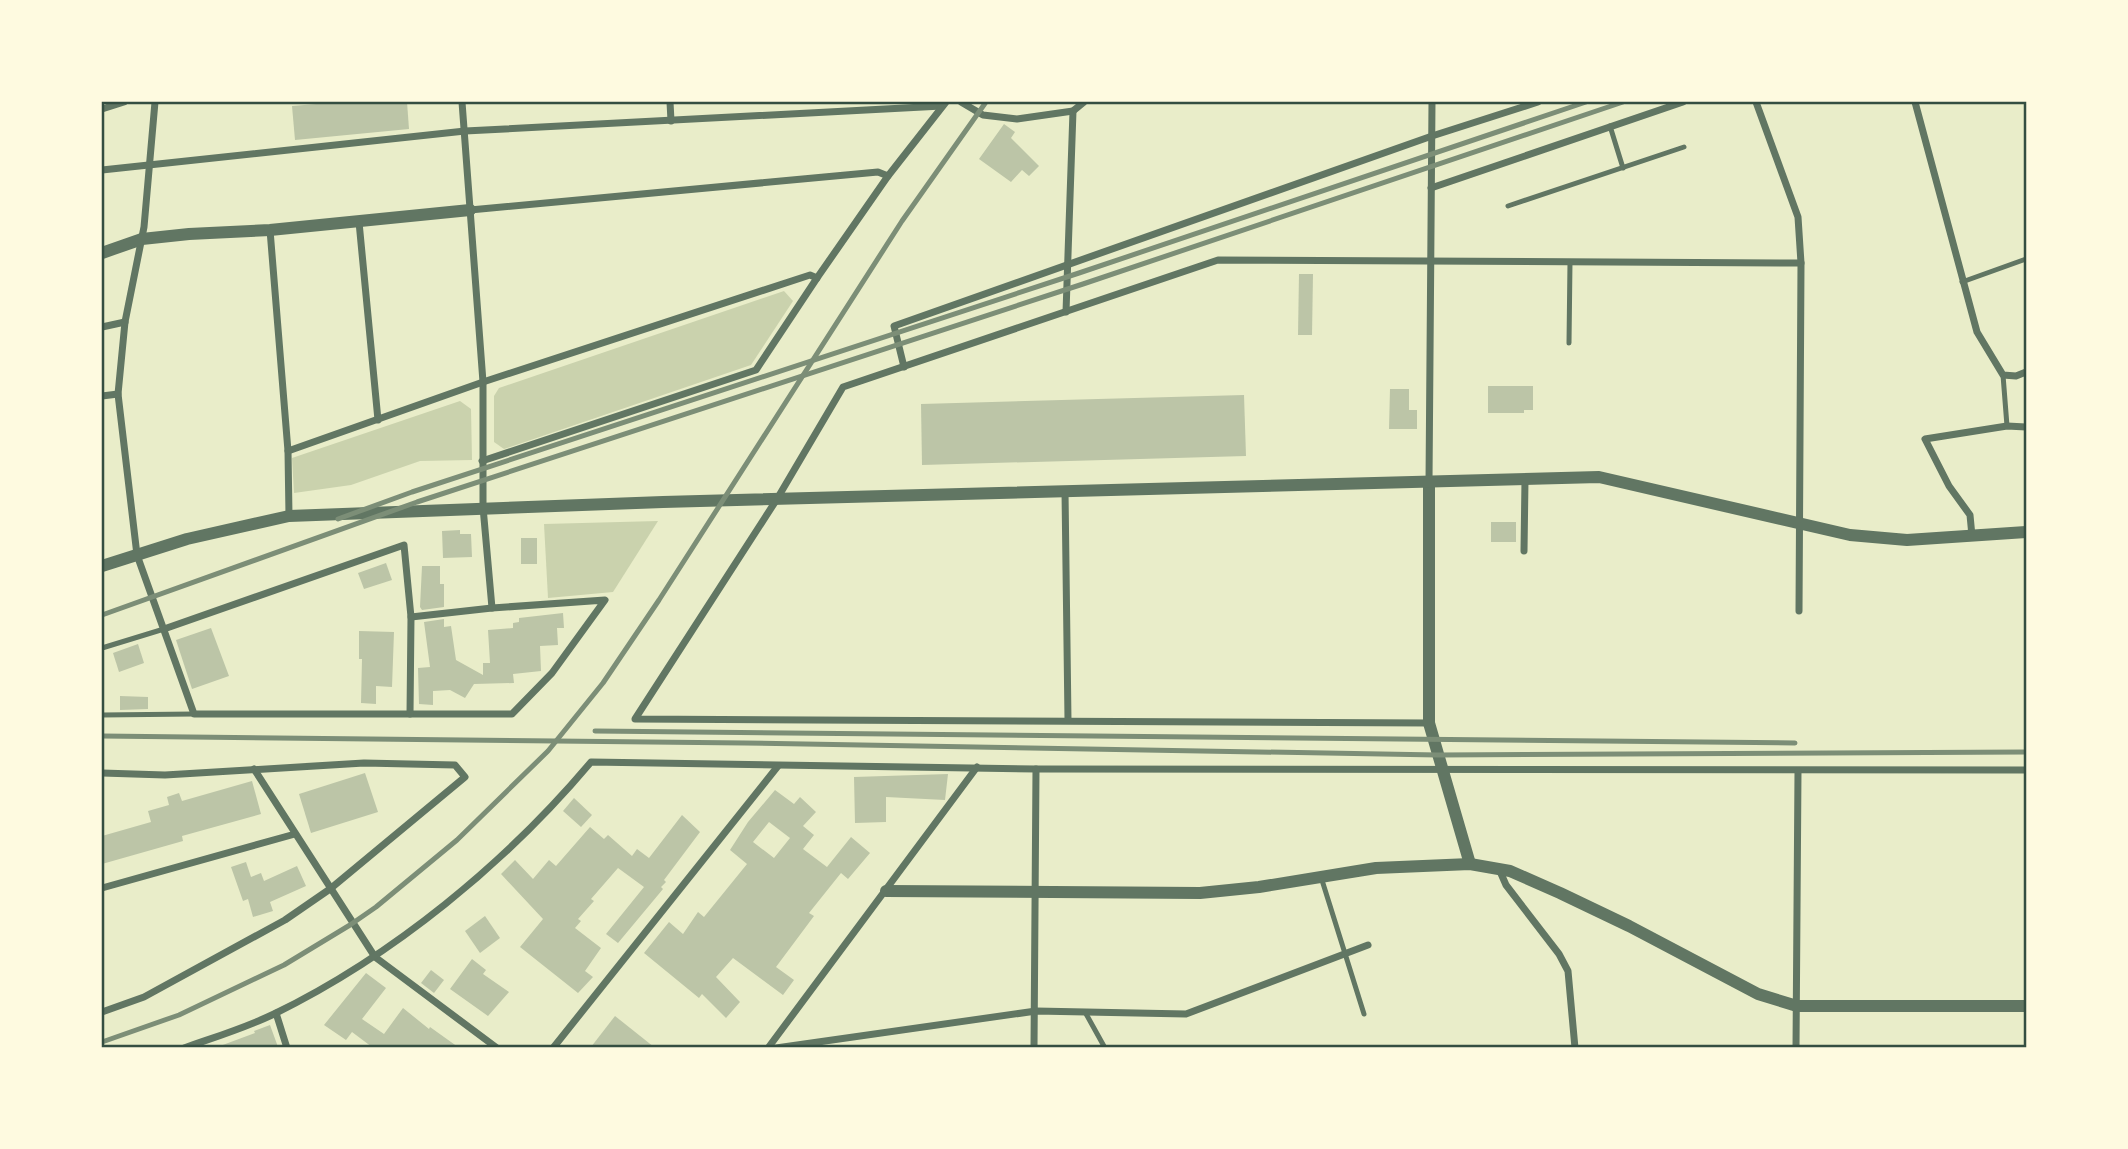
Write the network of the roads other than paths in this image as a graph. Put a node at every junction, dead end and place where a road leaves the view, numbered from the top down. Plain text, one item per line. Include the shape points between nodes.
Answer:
1 (124, 102) edge
2 (155, 102) edge
3 (462, 102) edge
4 (670, 102) edge
5 (846, 102) edge
6 (961, 102) edge
7 (1084, 102) edge
8 (1432, 102) edge
9 (1538, 102) edge
10 (1683, 102) edge
11 (1756, 102) edge
12 (1915, 102) edge
13 (944, 104) edge
14 (102, 109) edge
15 (847, 111) junction
16 (1073, 111) junction
17 (671, 121) junction
18 (1610, 126) junction
19 (465, 131) junction
20 (1432, 136) junction
21 (1685, 147) dead end
22 (150, 165) junction
23 (1622, 168) junction
24 (102, 170) edge
25 (888, 176) junction
26 (1431, 188) junction
27 (1508, 206) dead end
28 (470, 210) junction
29 (359, 222) junction
30 (270, 230) junction
31 (142, 239) junction
32 (102, 253) edge
33 (2026, 259) edge
34 (1431, 262) junction
35 (1570, 262) junction
36 (1801, 263) junction
37 (1068, 264) junction
38 (817, 278) junction
39 (1962, 282) junction
40 (1066, 312) junction
41 (125, 322) junction
42 (102, 327) edge
43 (1569, 343) dead end
44 (904, 367) junction
45 (2026, 372) edge
46 (2003, 375) junction
47 (483, 382) junction
48 (118, 394) junction
49 (102, 396) edge
50 (377, 420) junction
51 (2007, 426) junction
52 (2026, 426) edge
53 (288, 451) junction
54 (482, 461) junction
55 (1525, 480) junction
56 (1429, 482) junction
57 (1065, 491) junction
58 (777, 499) junction
59 (484, 507) junction
60 (289, 516) junction
61 (1801, 524) junction
62 (2026, 532) edge
63 (1972, 536) junction
64 (1524, 551) dead end
65 (137, 555) junction
66 (102, 566) edge
67 (492, 608) junction
68 (1799, 611) dead end
69 (411, 617) junction
70 (164, 629) junction
71 (102, 648) edge
72 (194, 714) junction
73 (410, 714) junction
74 (102, 715) edge
75 (1068, 720) junction
76 (1429, 723) junction
77 (778, 766) junction
78 (977, 767) junction
79 (1441, 768) junction
80 (254, 769) junction
81 (1036, 769) junction
82 (2026, 770) edge
83 (1798, 771) junction
84 (102, 773) edge
85 (295, 834) junction
86 (1470, 864) junction
87 (1499, 869) junction
88 (1321, 877) junction
89 (102, 888) edge
90 (330, 889) junction
91 (886, 891) junction
92 (1036, 892) junction
93 (1368, 945) dead end
94 (1346, 954) junction
95 (375, 957) junction
96 (1797, 1006) junction
97 (2026, 1006) edge
98 (1036, 1011) junction
99 (102, 1012) edge
100 (1084, 1012) junction
101 (276, 1013) junction
102 (1364, 1014) dead end
103 (184, 1048) edge
104 (287, 1048) edge
105 (497, 1048) edge
106 (553, 1048) edge
107 (768, 1048) edge
108 (776, 1048) edge
109 (1034, 1048) edge
110 (1105, 1048) edge
111 (1575, 1048) edge
112 (1796, 1048) edge

1 - 14 street
2 - 22 street
3 - 19 street
4 - 17 street
5 - 15 street
6 - 16 street via 983,115 1017,119
7 - 16 street
8 - 20 street
9 - 20 street
10 - 18 street
11 - 36 street via 1798,217
12 - 39 street
13 - 15 street
13 - 25 street
15 - 17 street
16 - 37 street
17 - 19 street
18 - 23 lane
18 - 26 street
19 - 22 street
19 - 28 street
20 - 26 street
20 - 37 street
21 - 23 lane
22 - 24 street
22 - 31 street
23 - 27 lane
25 - 28 street via 878,172
25 - 38 street
26 - 34 street
28 - 29 street
28 - 47 street
29 - 30 street
29 - 50 street
30 - 31 street
30 - 53 street
31 - 32 street
31 - 41 street
33 - 39 lane
34 - 35 street
34 - 40 street via 1218,261
34 - 56 street
35 - 36 street
35 - 43 lane
36 - 61 street
37 - 40 street
37 - 44 street via 894,326
38 - 47 street via 810,275
38 - 54 street via 756,370
39 - 46 street via 1977,332
40 - 44 street
41 - 42 street
41 - 48 street
44 - 58 street via 843,387
45 - 46 street
46 - 51 lane
47 - 50 street
47 - 54 street
48 - 49 street
48 - 65 street
50 - 53 street
51 - 52 street
51 - 63 street via 1925,439 1970,515
53 - 60 street
54 - 59 street
55 - 56 street
55 - 61 street via 1599,477
55 - 64 street
56 - 57 street
56 - 76 street
57 - 58 street
57 - 75 street
58 - 59 street
58 - 75 street via 635,719
59 - 60 street
59 - 67 street
60 - 65 street
61 - 63 street via 1850,535 1907,540
61 - 68 street
62 - 63 street
65 - 66 street
65 - 70 street
67 - 69 street
67 - 73 street via 605,600 552,673 512,714
69 - 70 street via 404,545
69 - 73 street
70 - 71 lane
70 - 72 street
72 - 73 street
72 - 74 lane
75 - 76 street
76 - 79 street
77 - 78 street
77 - 95 street via 591,762 557,802 476,879
77 - 106 street
78 - 81 street
78 - 91 street
79 - 81 street
79 - 83 street
79 - 86 street
80 - 84 street via 165,775
80 - 85 street
80 - 90 street via 364,762 455,765 465,776
81 - 92 street
82 - 83 street
83 - 96 street
85 - 89 street
85 - 90 street
86 - 87 street
86 - 88 street via 1376,868
87 - 96 street via 1629,926 1758,994
87 - 111 street via 1569,971
88 - 92 street via 1200,893
88 - 94 lane
90 - 95 street
90 - 99 street via 206,965 144,997
91 - 92 street
91 - 107 street
92 - 98 street
93 - 94 street
94 - 100 street via 1186,1014
94 - 102 lane
95 - 101 street
95 - 105 street
96 - 97 street
96 - 112 street
98 - 100 street
98 - 108 street
98 - 109 street
100 - 110 lane
101 - 103 street
101 - 104 street

